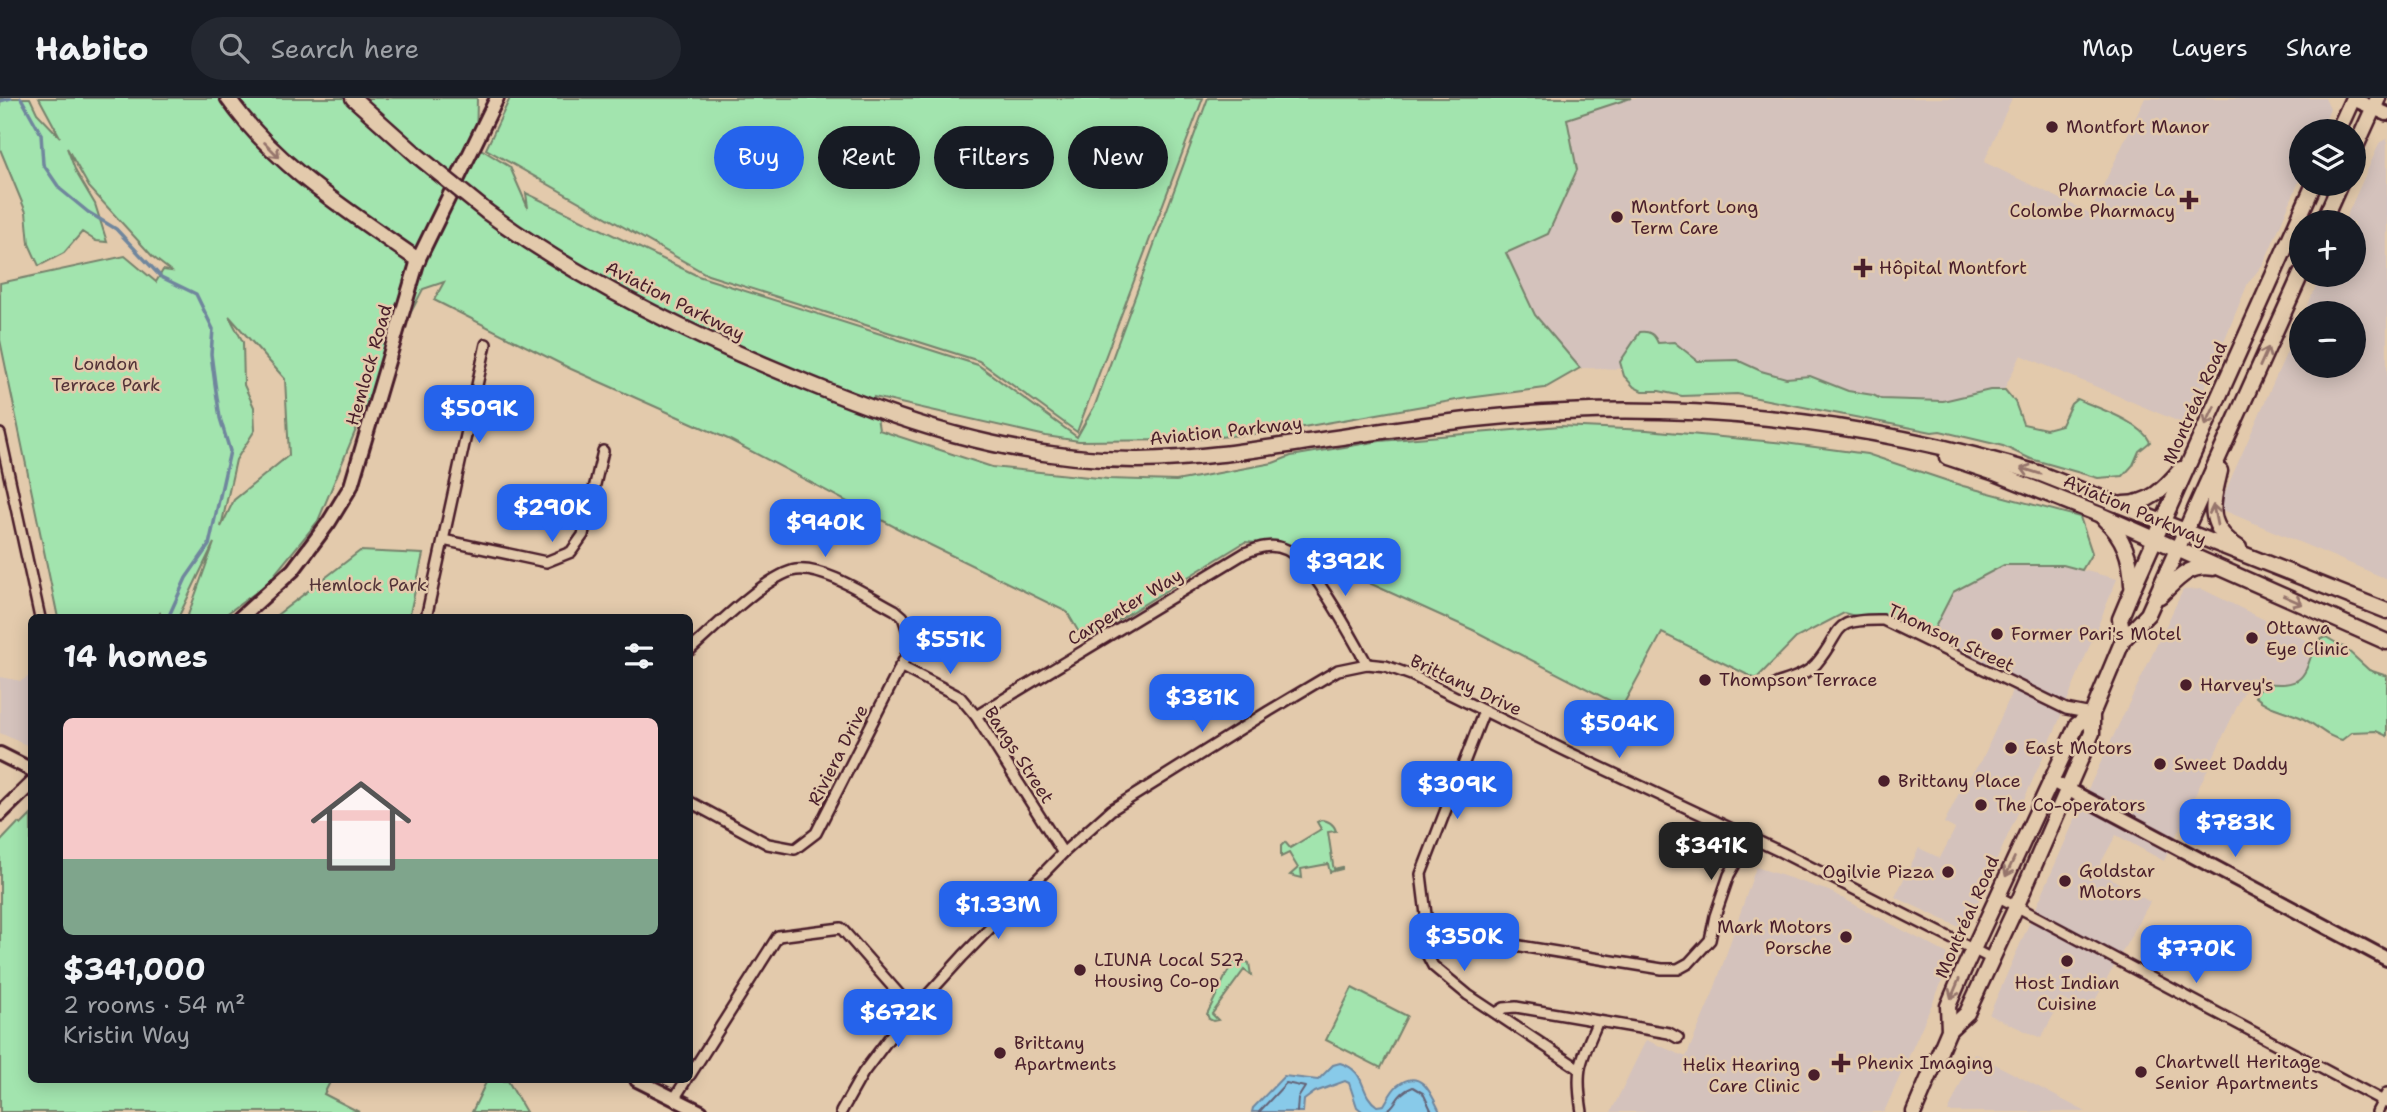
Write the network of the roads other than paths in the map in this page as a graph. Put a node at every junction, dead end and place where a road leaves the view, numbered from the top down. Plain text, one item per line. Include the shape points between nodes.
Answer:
1 (228, 98) edge
2 (353, 98) edge
3 (497, 98) edge
4 (2352, 98) edge
5 (2379, 107) edge
6 (2343, 119) edge
7 (2366, 130) edge
8 (2309, 196) edge
9 (418, 260) junction
10 (2295, 287) edge
11 (486, 344) dead end
12 (1861, 432) junction
13 (0, 434) edge
14 (2229, 435) junction
15 (603, 450) dead end
16 (2191, 458) junction
17 (2118, 504) junction
18 (2098, 514) junction
19 (2163, 521) junction
20 (2187, 530) junction
21 (2155, 538) junction
22 (443, 540) junction
23 (2179, 548) junction
24 (2260, 562) junction
25 (2231, 572) junction
26 (2133, 588) junction
27 (2154, 602) junction
28 (2387, 611) edge
29 (39, 614) edge
30 (244, 614) edge
31 (427, 614) edge
32 (2123, 640) junction
33 (2387, 642) edge
34 (693, 647) edge
35 (1367, 664) junction
36 (900, 666) junction
37 (1776, 684) dead end
38 (1484, 710) junction
39 (2092, 714) junction
40 (976, 716) junction
41 (0, 754) edge
42 (28, 768) edge
43 (2050, 780) junction
44 (28, 787) edge
45 (2067, 789) junction
46 (693, 805) edge
47 (0, 814) edge
48 (1750, 838) junction
49 (1063, 853) junction
50 (1997, 896) junction
51 (2017, 905) junction
52 (1428, 931) junction
53 (1973, 950) junction
54 (1992, 959) junction
55 (2387, 959) edge
56 (913, 1010) junction
57 (1496, 1013) junction
58 (1597, 1023) junction
59 (1949, 1030) junction
60 (1678, 1038) dead end
61 (1578, 1068) junction
62 (693, 1070) edge
63 (643, 1083) edge
64 (684, 1083) edge
65 (674, 1099) junction
66 (2386, 1099) edge
67 (701, 1112) edge
68 (841, 1112) edge
69 (1582, 1112) edge
70 (1914, 1112) edge
71 (2377, 1112) edge

1 -> 9 main road via 252,129 296,171
2 - 12 main road, Aviation Parkway, bridge via 487,212 599,284 729,350 843,398 962,438 1037,452 1129,459 1197,456 1465,420 1594,411 1723,414
3 - 9 street, Hemlock Road
4 - 5 street
4 - 6 main road
5 - 7 main road
8 -> 16 main road, Montréal Road
9 - 30 street, Hemlock Road via 351,486 293,570
14 -> 10 main road, Montréal Road
11 - 22 street
17 -> 12 main road, Aviation Parkway via 1982,457
12 - 18 main road, Aviation Parkway via 1964,462
13 - 29 street
14 - 20 main road, Montréal Road
24 -> 14 main road via 2227,539 2214,520 2213,500
15 - 22 street via 583,535 570,552 546,562
16 - 17 main road via 2152,498
16 - 19 main road, Montréal Road
17 - 19 main road, Aviation Parkway
18 - 21 main road, Aviation Parkway
18 - 26 main road via 2127,549
19 - 20 main road, Aviation Parkway
19 - 21 main road, Montréal Road
20 - 23 main road, Montréal Road
20 - 24 main road, Aviation Parkway
21 - 23 main road, Aviation Parkway
21 - 26 main road, Montréal Road
22 - 31 street
23 - 25 main road, Aviation Parkway
23 - 27 main road, Montréal Road
24 - 28 main road, Aviation Parkway
25 - 27 main road via 2203,566 2189,569
25 -> 33 main road, Aviation Parkway
26 - 32 main road, Montréal Road via 2120,619
27 - 32 main road, Montréal Road
32 - 39 main road, Montréal Road
34 - 36 street, Riviera Drive via 774,578 797,569 825,574 903,617 912,644
35 - 38 street, Brittany Drive via 1411,675
35 - 40 street, Carpenter Way via 1309,568 1295,555 1272,546 1245,553
35 - 49 street, Brittany Drive via 1338,670 1245,725 1121,803
36 - 40 street, Bangs Street via 960,697
36 - 46 street, Riviera Drive via 816,833 795,849 768,844
37 - 39 street, Thomson Street via 1810,669 1846,623 1883,621 2066,709
38 - 48 street, Brittany Drive
38 - 52 street via 1420,874
39 - 43 main road, Montréal Road via 2077,725
39 - 45 main road, Montréal Road via 2092,733
40 - 49 street, Bangs Street
41 - 42 street
43 - 45 street
43 -> 50 main road, Montréal Road
44 - 47 street
45 - 51 main road, Montréal Road
45 - 55 street
48 - 52 street via 1729,875 1710,940 1678,969
48 - 53 street, Brittany Drive
49 - 56 street, Brittany Drive
50 - 51 street
50 - 53 main road, Montréal Road
51 - 54 main road, Montréal Road
51 - 66 street
52 - 57 street via 1425,951 1433,966
53 - 54 street, Brittany Drive
53 -> 59 main road, Montréal Road via 1948,1006
54 - 59 main road, Montréal Road via 1967,1013
56 - 62 street via 841,928 778,936
56 - 68 street, Brittany Drive via 880,1049
57 - 58 street via 1516,1007
57 - 61 street
58 - 60 street
58 - 61 street
59 - 70 main road, Montréal Road
61 - 69 street
63 - 65 street
64 - 65 street
65 - 67 street
66 - 71 street

